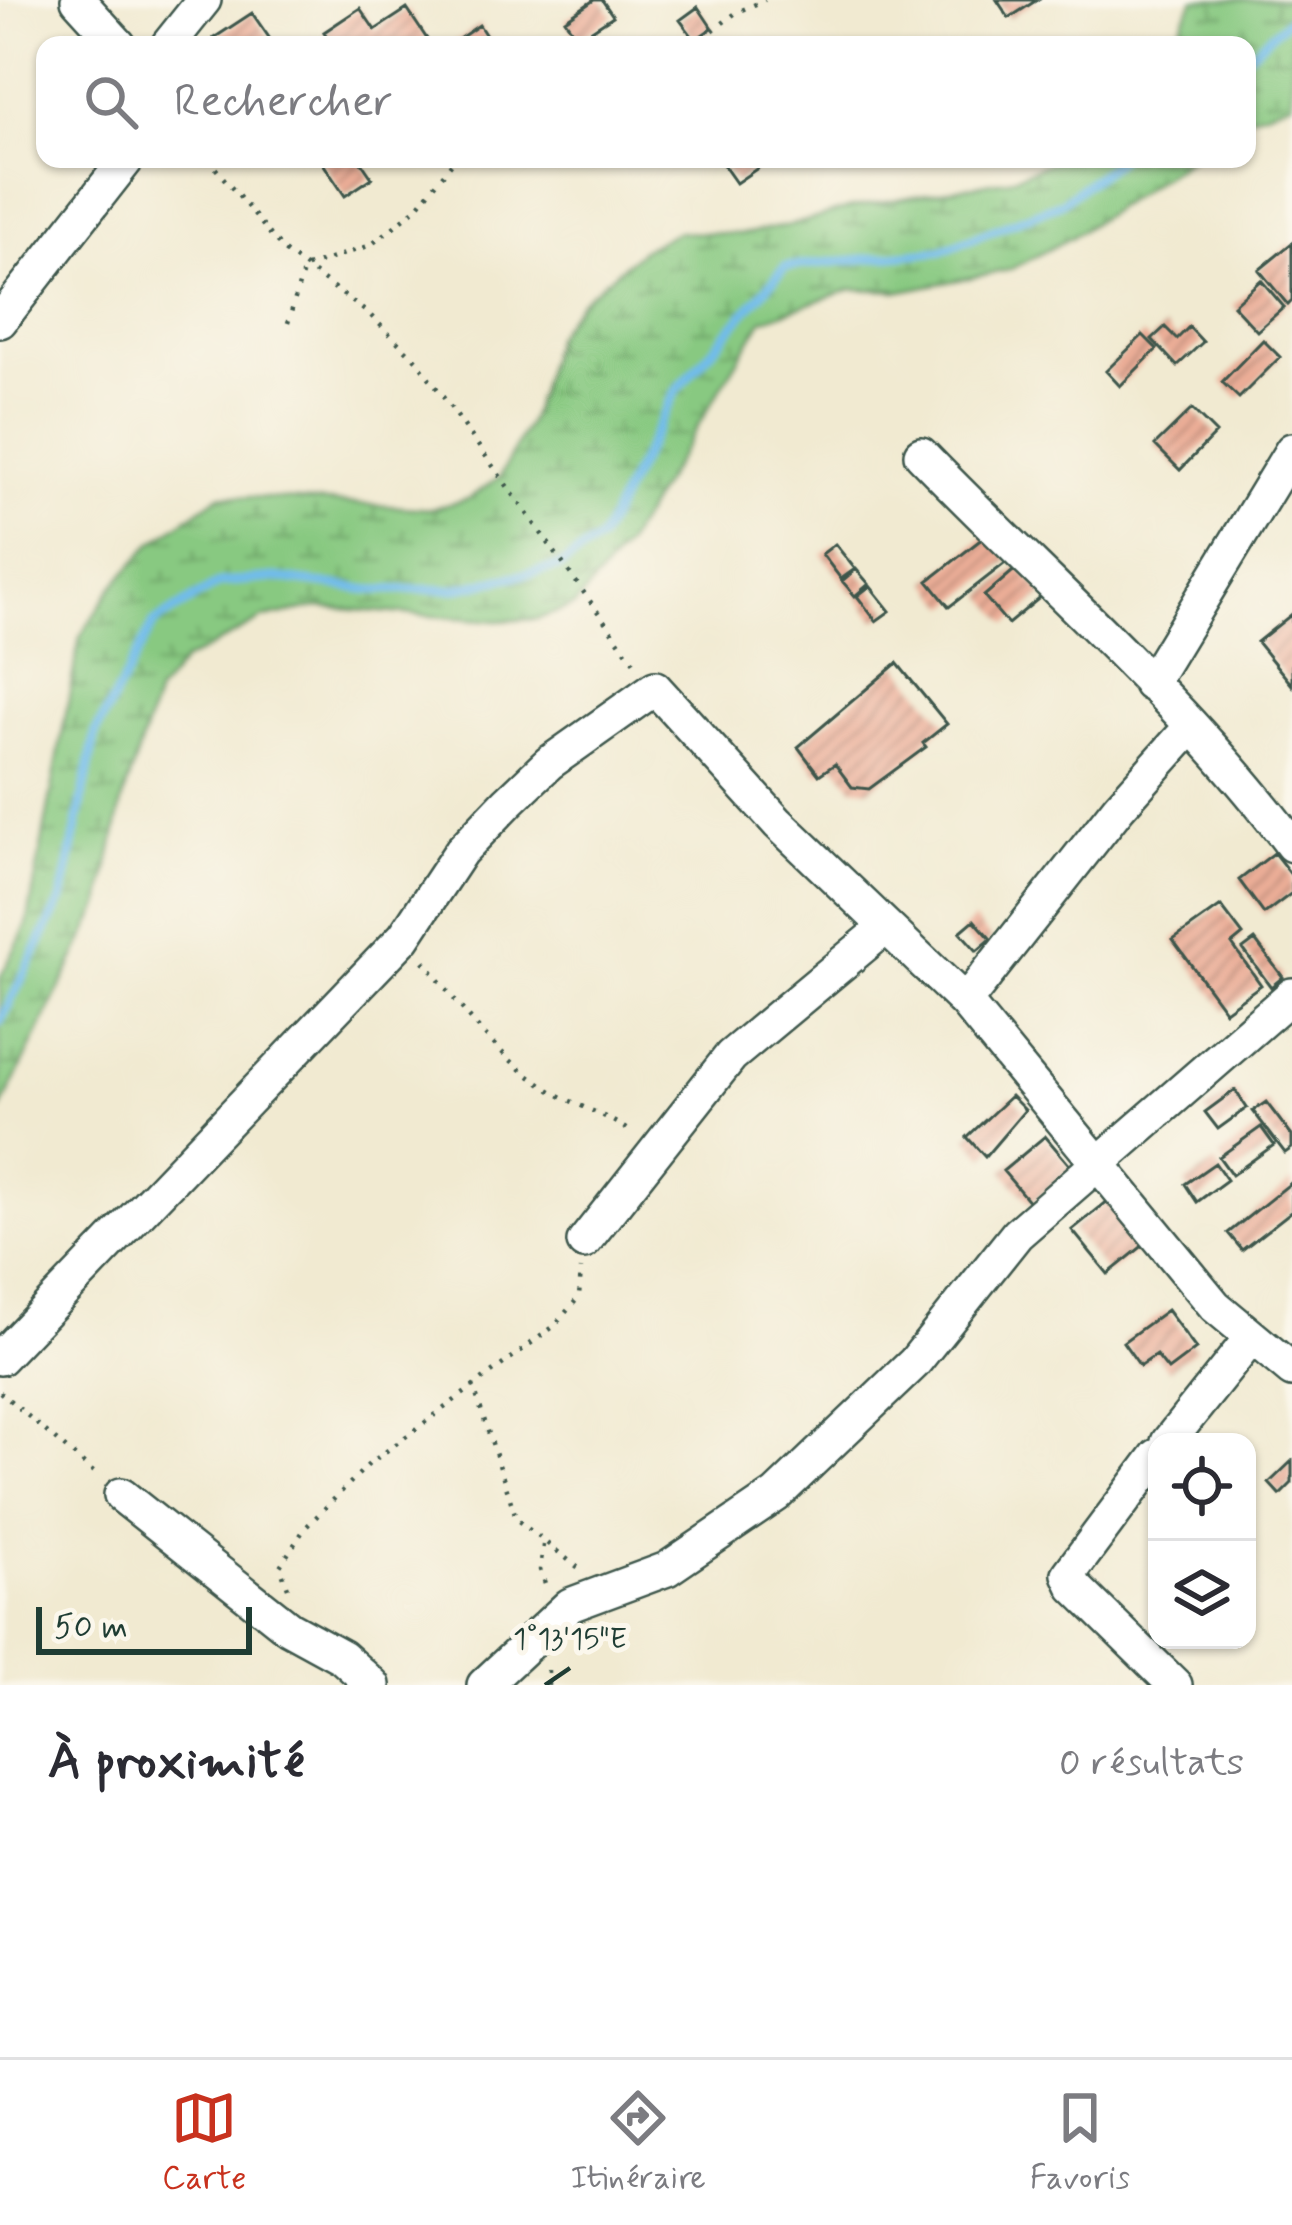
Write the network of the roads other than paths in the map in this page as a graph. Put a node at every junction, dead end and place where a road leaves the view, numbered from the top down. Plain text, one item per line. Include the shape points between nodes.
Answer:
1 (78, 0) edge
2 (204, 0) edge
3 (111, 36) edge
4 (175, 36) edge
5 (120, 168) edge
6 (0, 320) edge
7 (1292, 450) edge
8 (921, 454) dead end
9 (1150, 684) junction
10 (1190, 728) junction
11 (1292, 845) edge
12 (885, 928) junction
13 (1292, 995) edge
14 (965, 1002) junction
15 (1101, 1162) junction
16 (584, 1242) road end
17 (1250, 1338) junction
18 (0, 1358) edge
19 (1292, 1370) edge
20 (1175, 1433) edge
21 (1148, 1468) edge
22 (121, 1495) road end
23 (374, 1685) edge
24 (484, 1685) edge
25 (1175, 1685) edge

1 - 3 street
2 - 4 street
5 - 6 street
7 - 9 street
8 - 9 street
9 - 10 street
10 - 11 street
10 - 14 street
12 - 14 street
12 - 16 street via 730,1056
12 - 18 street via 655,688 508,802 461,851 404,938
13 - 15 street
14 - 15 street
15 - 17 street via 1163,1246
15 - 24 street via 1017,1234 914,1363 793,1480 717,1538 570,1605
17 - 19 street
17 - 20 street
21 - 25 street via 1069,1574
22 - 23 street

